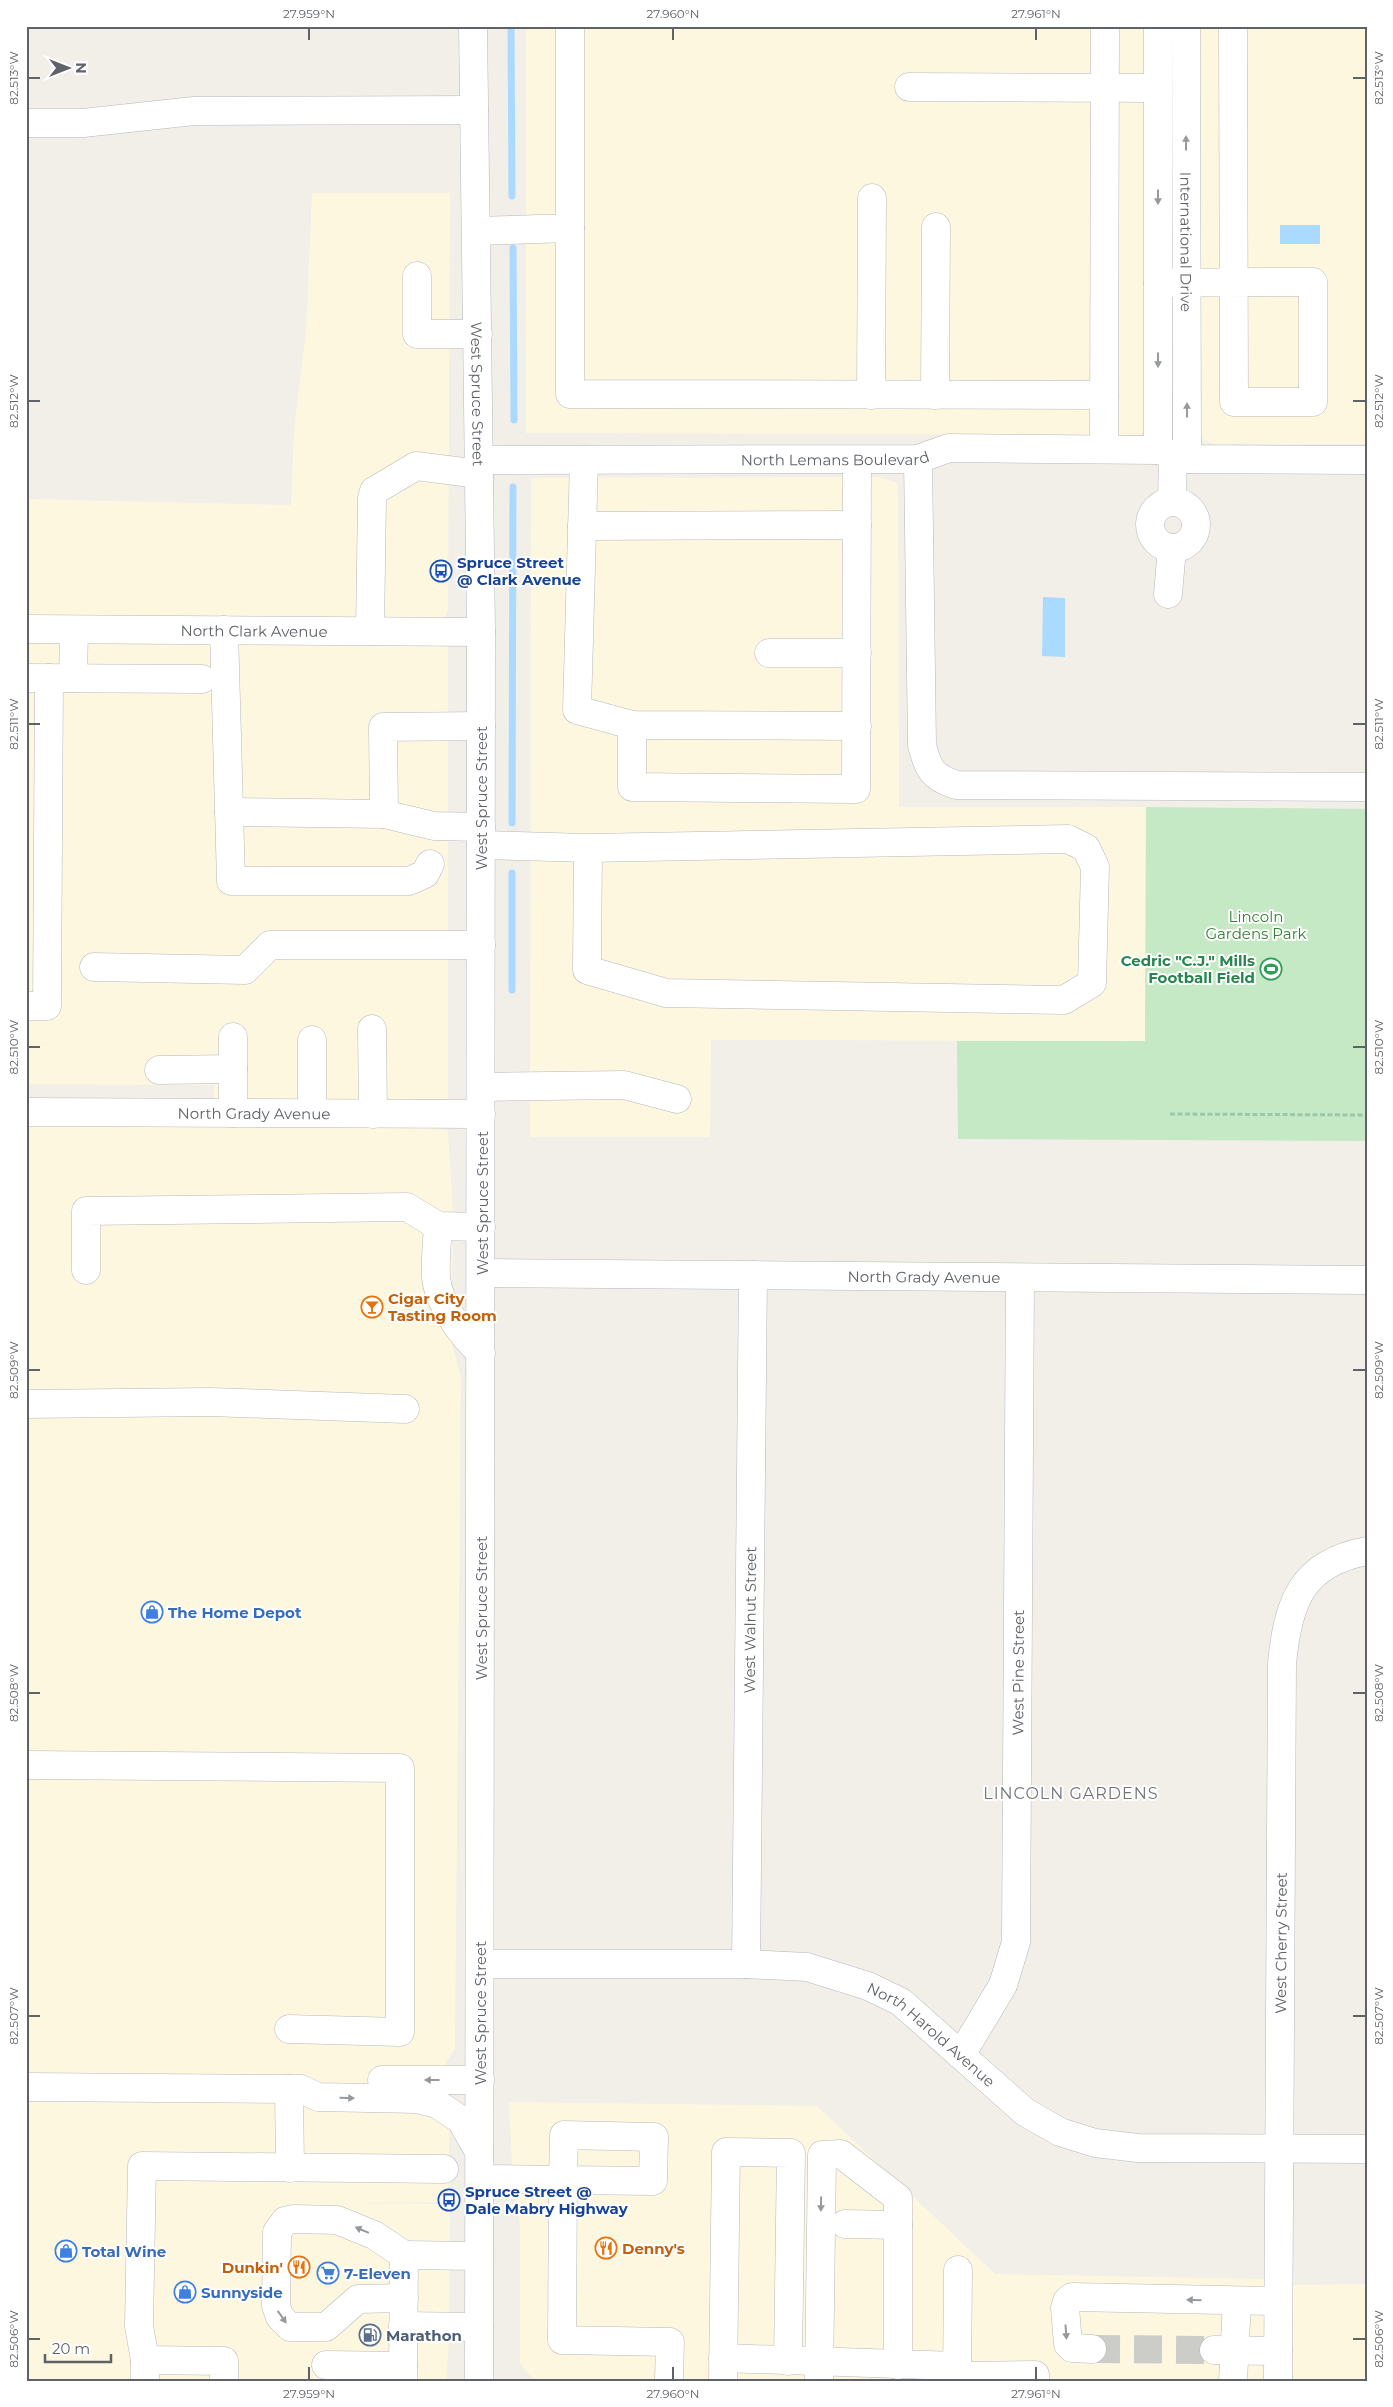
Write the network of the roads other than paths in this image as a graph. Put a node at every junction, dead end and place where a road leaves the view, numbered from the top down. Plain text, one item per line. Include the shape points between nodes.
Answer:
1 (473, 26) edge
2 (570, 26) edge
3 (1105, 26) edge
4 (1158, 26) edge
5 (1186, 26) edge
6 (1233, 26) edge
7 (910, 87) dead end
8 (1105, 88) junction
9 (1158, 88) junction
10 (474, 110) junction
11 (26, 123) edge
12 (872, 198) dead end
13 (936, 227) dead end
14 (570, 228) junction
15 (476, 231) junction
16 (417, 276) dead end
17 (1187, 282) junction
18 (1233, 282) junction
19 (1158, 283) junction
20 (478, 334) junction
21 (870, 395) junction
22 (934, 395) junction
23 (1104, 395) junction
24 (1104, 449) junction
25 (1173, 454) junction
26 (918, 459) junction
27 (584, 460) junction
28 (857, 460) junction
29 (1367, 460) edge
30 (479, 467) junction
31 (858, 525) junction
32 (582, 526) junction
33 (1168, 594) dead end
34 (26, 630) edge
35 (74, 630) junction
36 (224, 630) junction
37 (370, 631) junction
38 (481, 632) junction
39 (769, 653) dead end
40 (857, 653) junction
41 (49, 678) edge
42 (202, 679) dead end
43 (632, 725) junction
44 (481, 726) junction
45 (857, 726) junction
46 (37, 776) edge
47 (1367, 786) edge
48 (229, 812) junction
49 (384, 814) junction
50 (481, 836) junction
51 (588, 848) junction
52 (430, 864) dead end
53 (37, 882) edge
54 (481, 945) junction
55 (94, 967) dead end
56 (26, 1006) edge
57 (372, 1029) dead end
58 (233, 1037) dead end
59 (312, 1040) dead end
60 (233, 1069) junction
61 (159, 1070) dead end
62 (481, 1087) junction
63 (677, 1099) dead end
64 (26, 1112) edge
65 (233, 1113) junction
66 (312, 1114) junction
67 (373, 1114) junction
68 (481, 1114) junction
69 (438, 1226) junction
70 (481, 1227) junction
71 (86, 1270) dead end
72 (482, 1273) junction
73 (753, 1275) junction
74 (1020, 1278) junction
75 (1367, 1280) edge
76 (481, 1353) junction
77 (26, 1404) edge
78 (405, 1409) dead end
79 (1367, 1551) edge
80 (26, 1765) edge
81 (481, 1964) junction
82 (746, 1964) junction
83 (289, 2029) dead end
84 (961, 2054) junction
85 (480, 2080) junction
86 (26, 2087) edge
87 (295, 2089) junction
88 (1279, 2149) junction
89 (1367, 2150) edge
90 (480, 2166) junction
91 (290, 2168) junction
92 (444, 2169) dead end
93 (846, 2224) dead end
94 (898, 2225) junction
95 (404, 2255) junction
96 (479, 2256) junction
97 (958, 2270) dead end
98 (404, 2298) junction
99 (1237, 2301) junction
100 (1278, 2301) junction
101 (403, 2326) junction
102 (326, 2327) junction
103 (479, 2327) junction
104 (1092, 2349) tunnel mouth
105 (1224, 2350) junction
106 (1278, 2351) junction
107 (788, 2361) junction
108 (723, 2370) edge
109 (885, 2370) edge
110 (145, 2371) edge
111 (819, 2372) edge
112 (326, 2373) edge
113 (403, 2373) edge
114 (956, 2374) edge
115 (224, 2381) edge
116 (478, 2381) edge
117 (669, 2381) edge
118 (1035, 2381) edge
119 (1233, 2381) edge
120 (1278, 2381) edge

1 - 10 street, West Spruce Street
2 - 14 street
3 - 8 street
4 - 9 street, International Drive
17 -> 5 street, International Drive
6 - 18 street
7 - 8 street
8 - 9 street
8 - 23 street
9 -> 19 street, International Drive
10 - 11 street via 194,111 84,123
10 - 15 street, West Spruce Street
12 - 21 street
13 - 22 street
14 - 15 street
14 - 21 street via 570,394
15 - 20 street, West Spruce Street
16 - 20 street via 417,334
17 - 18 street
17 - 19 street
25 -> 17 street, International Drive
18 - 18 street via 1234,402 1313,402 1313,282
19 -> 25 street, International Drive
20 - 30 street, West Spruce Street
21 - 22 street
22 - 23 street
23 - 24 street
24 - 25 street, North Lemans Boulevard
24 - 26 street, North Lemans Boulevard via 949,448
25 - 29 street, North Lemans Boulevard
25 - 33 street via 1172,502 1158,507 1150,520 1150,529 1158,542 1172,548
26 - 28 street, North Lemans Boulevard
26 - 47 street via 922,745 927,767 942,780 956,785
27 - 28 street, North Lemans Boulevard
27 - 30 street, North Lemans Boulevard
27 - 32 street
28 - 31 street
30 - 37 street, North Lemans Boulevard via 416,466 374,491
30 - 38 street, West Spruce Street
31 - 32 street
31 - 40 street
32 - 43 street via 577,710
34 - 35 street, North Clark Avenue
35 - 36 street, North Clark Avenue
35 - 41 street
36 - 37 street, North Clark Avenue
36 - 48 street
37 - 38 street, North Clark Avenue
38 - 44 street, West Spruce Street
39 - 40 street
40 - 45 street
41 - 42 street
41 - 46 street
43 - 45 street
43 - 45 street via 632,787 856,789
44 - 49 street via 383,727
44 - 50 street, West Spruce Street
46 - 53 street
48 - 49 street
48 - 52 street via 231,881 409,881 425,874
49 - 50 street
50 - 51 street
50 - 54 street, West Spruce Street
51 - 51 street via 1068,839 1086,848 1095,867 1092,983 1064,1000 666,993 587,970
53 - 56 street via 47,1006
54 - 55 street via 270,945 245,970
54 - 62 street, West Spruce Street
57 - 67 street
58 - 60 street
59 - 66 street
60 - 61 street
60 - 65 street
62 - 63 street via 624,1085
62 - 68 street, West Spruce Street
64 - 65 street, North Grady Avenue
65 - 66 street, North Grady Avenue
66 - 67 street, North Grady Avenue
67 - 68 street, North Grady Avenue
68 - 70 street, West Spruce Street
69 - 70 street
69 - 71 street via 407,1207 86,1211
69 - 76 street via 436,1278 440,1295 466,1340
70 - 72 street, West Spruce Street
72 - 73 street, North Grady Avenue
72 - 76 street, West Spruce Street
73 - 74 street, North Grady Avenue
73 - 82 street, West Walnut Street
74 - 75 street, North Grady Avenue
74 - 84 street, West Pine Street via 1016,1942 1003,1985
76 - 81 street, West Spruce Street
77 - 78 street via 211,1402
79 - 88 street, West Cherry Street via 1330,1562 1312,1577 1297,1595 1286,1626 1282,1663
80 - 83 street via 400,1768 400,2032
81 - 82 street, North Harold Avenue
81 - 85 street, West Spruce Street
82 - 84 street, North Harold Avenue via 807,1967 868,1986 901,2002
84 - 88 street, North Harold Avenue via 1025,2112 1060,2132 1095,2143 1138,2148
85 -> 87 street via 320,2080
85 - 90 street, West Spruce Street
86 - 87 street
87 -> 90 street via 318,2098 416,2099 437,2104 461,2120
87 - 91 street
88 - 89 street, North Harold Avenue
88 - 100 street, West Cherry Street
90 - 96 street, West Spruce Street
90 - 117 street via 563,2180 562,2340 670,2342
91 - 92 street
91 - 110 street via 142,2166 139,2326
93 - 94 street
94 - 109 street
94 -> 111 street via 898,2198 841,2154 822,2155
95 - 96 street
95 - 98 street
95 -> 102 street via 374,2235 337,2220 285,2221 277,2232 276,2306 280,2317 290,2327
96 - 103 street, West Spruce Street
97 - 114 street
98 - 101 street
98 - 102 street via 358,2299
99 - 100 street
99 -> 104 street via 1072,2297 1065,2308 1068,2344 1072,2348
99 - 105 street
100 - 106 street, West Cherry Street
101 - 103 street
101 - 113 street
102 - 112 street
103 - 116 street, West Spruce Street
105 - 106 street
105 - 119 street
106 - 120 street, West Cherry Street
107 - 108 street
107 - 108 street via 791,2153 726,2152
107 - 111 street
109 - 111 street
109 - 114 street
110 - 115 street via 224,2361
112 - 113 street
114 - 118 street via 1035,2375

